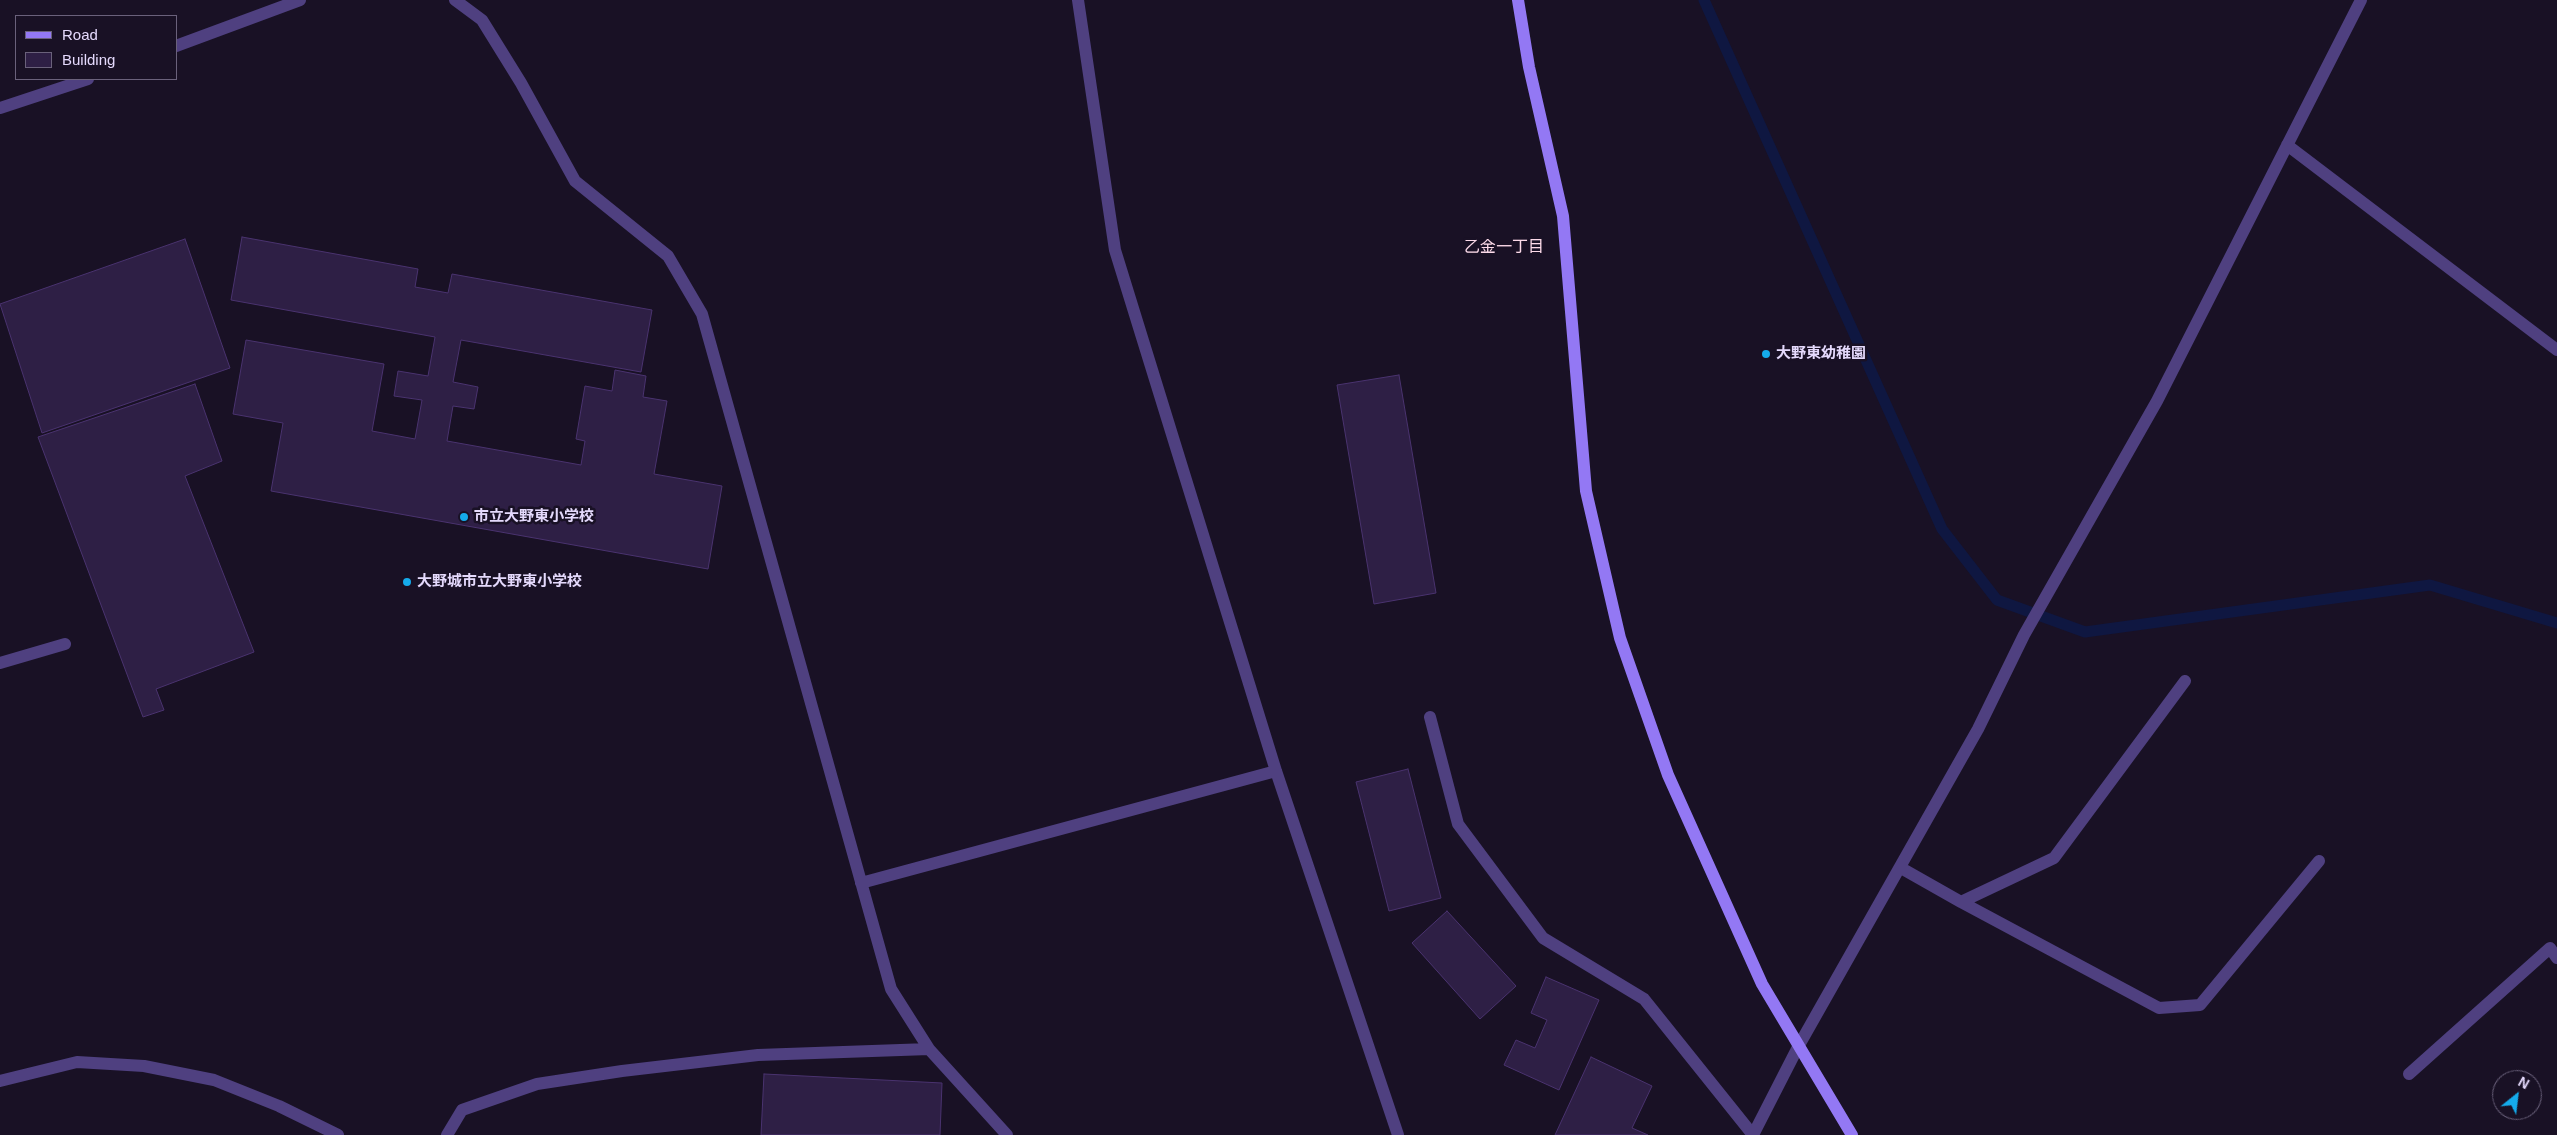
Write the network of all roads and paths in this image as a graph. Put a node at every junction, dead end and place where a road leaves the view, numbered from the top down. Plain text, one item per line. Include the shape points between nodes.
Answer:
1 (300, 0) edge
2 (455, 0) edge
3 (1078, 0) edge
4 (1518, 0) edge
5 (2361, 0) edge
6 (178, 45) edge
7 (85, 80) edge
8 (0, 108) edge
9 (2286, 144) junction
10 (2557, 350) edge
11 (66, 644) dead end
12 (0, 663) edge
13 (2185, 681) dead end
14 (1430, 717) dead end
15 (1276, 771) junction
16 (2319, 861) dead end
17 (1901, 868) junction
18 (861, 883) junction
19 (1961, 902) junction
20 (2557, 958) edge
21 (1798, 1047) junction
22 (929, 1049) junction
23 (2409, 1074) dead end
24 (0, 1081) edge
25 (338, 1135) edge
26 (447, 1135) edge
27 (1008, 1135) edge
28 (1398, 1135) edge
29 (1753, 1135) edge
30 (1852, 1135) edge

1 - 6 street
2 - 18 street via 482,20 575,180 668,256 702,314
3 - 15 street via 1115,250
4 - 21 street via 1563,216 1586,491 1620,638 1668,775 1762,984
5 - 9 street
7 - 8 street
9 - 10 street
9 - 17 street via 2157,400 2024,635 1978,729
11 - 12 street
13 - 19 street via 2054,858
14 - 29 street via 1458,824 1542,938 1644,999
15 - 18 street
15 - 28 street
16 - 19 street via 2200,1005 2158,1008
17 - 19 street
17 - 21 street
18 - 22 street via 891,989
20 - 23 street via 2550,948
21 - 29 street
21 - 30 street
22 - 26 street via 758,1055 537,1084 462,1110
22 - 27 street
24 - 25 street via 77,1062 144,1066 214,1080 279,1106

